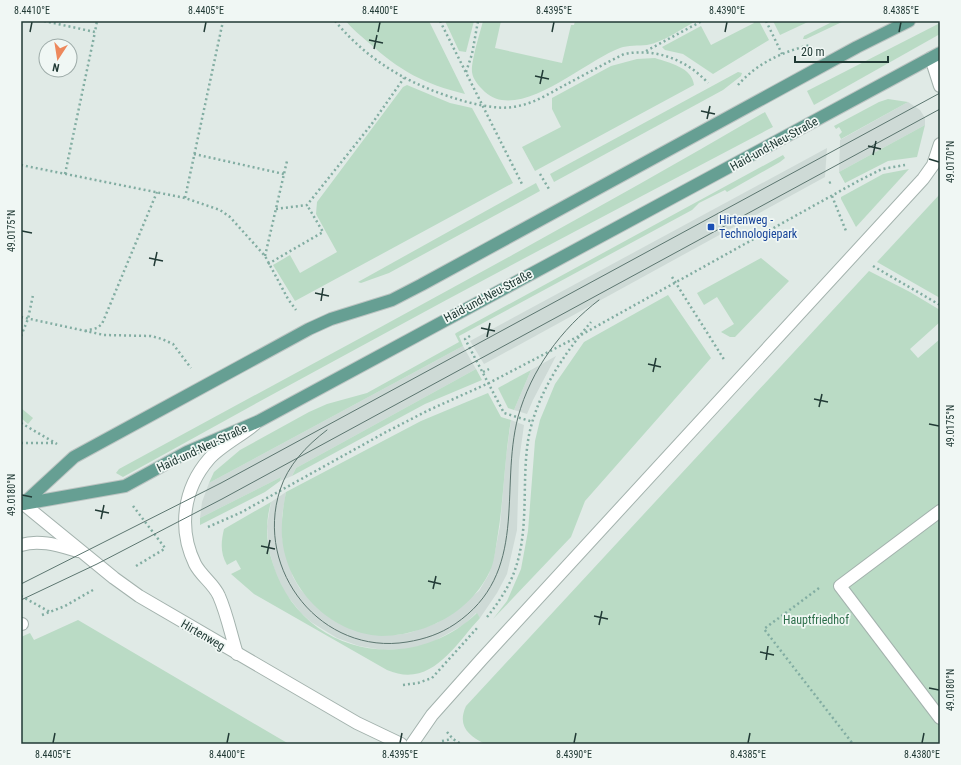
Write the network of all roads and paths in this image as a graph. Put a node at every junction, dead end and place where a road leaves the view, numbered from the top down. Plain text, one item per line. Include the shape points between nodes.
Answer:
1 (44, 21) edge
2 (97, 21) edge
3 (223, 21) edge
4 (335, 21) edge
5 (440, 21) edge
6 (478, 21) edge
7 (702, 21) edge
8 (766, 21) edge
9 (909, 21) edge
10 (95, 32) junction
11 (645, 51) junction
12 (782, 54) dead end
13 (935, 55) edge
14 (465, 72) junction
15 (404, 78) junction
16 (708, 83) dead end
17 (940, 86) edge
18 (482, 106) junction
19 (940, 144) edge
20 (194, 154) junction
21 (287, 161) dead end
22 (21, 165) edge
23 (933, 165) junction
24 (66, 174) junction
25 (284, 174) junction
26 (833, 181) dead end
27 (522, 184) dead end
28 (829, 184) dead end
29 (158, 192) junction
30 (832, 196) junction
31 (185, 198) junction
32 (307, 205) junction
33 (276, 209) junction
34 (854, 254) junction
35 (264, 256) junction
36 (268, 264) junction
37 (672, 277) dead end
38 (676, 282) junction
39 (33, 295) dead end
40 (940, 305) edge
41 (21, 317) edge
42 (28, 319) junction
43 (591, 322) dead end
44 (309, 329) junction
45 (83, 332) junction
46 (21, 336) edge
47 (470, 336) dead end
48 (579, 336) junction
49 (489, 369) dead end
50 (483, 372) junction
51 (738, 381) junction
52 (489, 383) junction
53 (205, 386) junction
54 (259, 421) junction
55 (533, 422) junction
56 (21, 424) edge
57 (21, 443) edge
58 (130, 501) dead end
59 (22, 504) edge
60 (940, 511) edge
61 (208, 528) dead end
62 (21, 545) edge
63 (83, 553) junction
64 (114, 578) junction
65 (840, 586) junction
66 (21, 596) edge
67 (50, 612) junction
68 (485, 620) dead end
69 (21, 624) edge
70 (480, 625) dead end
71 (237, 654) junction
72 (403, 685) dead end
73 (940, 718) edge
74 (453, 739) dead end
75 (401, 744) edge
76 (412, 744) edge
77 (462, 744) edge
78 (853, 744) edge

1 - 10 path
2 - 10 path
3 - 20 path
4 - 15 path via 359,46
5 - 14 path
6 - 14 path via 472,54
7 - 11 path
8 - 12 path
9 - 44 main road via 398,297
10 - 24 path
11 - 16 path via 667,56 700,75
11 - 18 path via 624,54 541,98 518,106
13 - 17 street
13 - 54 main road, Haid-und-Neu-Straße
14 - 18 path
15 - 18 path via 423,88
15 - 32 path via 371,125
18 - 27 path
19 - 23 street
20 - 25 path
20 - 31 path
21 - 25 path
22 - 24 path
23 - 30 path via 912,163 882,169
23 - 34 street
24 - 29 path
25 - 33 path
26 - 28 path
29 - 31 path
29 - 45 path via 102,324
30 - 34 path
30 - 38 path
31 - 35 path via 220,210 230,217
32 - 33 path
32 - 36 path via 323,232
33 - 35 path
34 - 40 path
34 - 51 street
35 - 36 path
36 - 44 path
37 - 38 path
38 - 48 path
38 - 51 path
39 - 42 path
41 - 42 path
42 - 45 path
42 - 46 path
43 - 48 path
44 - 53 main road
45 - 53 path via 151,336 162,339 173,344
47 - 50 path via 465,339
48 - 52 path
48 - 55 path via 553,375
49 - 50 path
50 - 52 path
51 - 76 street via 481,660 432,715
52 - 55 path via 504,412
52 - 61 path via 429,410
53 - 59 main road via 74,457
54 - 59 main road, Haid-und-Neu-Straße via 187,452 125,486
54 - 71 street via 210,457 188,494 186,510 185,533 190,552 201,574 219,594
55 - 68 path via 526,456 522,535 516,566 508,586
56 - 57 path via 56,443
58 - 64 path via 166,549
59 - 63 street, Hirtenweg
60 - 65 street
62 - 63 street via 29,542 50,544
63 - 64 street, Hirtenweg
64 - 67 path via 66,606
64 - 71 street, Hirtenweg via 156,607
65 - 73 street
65 - 78 path via 827,582 764,629
66 - 67 path
67 - 69 path
70 - 72 path via 432,678
71 - 75 street, Hirtenweg via 357,723
74 - 77 path

